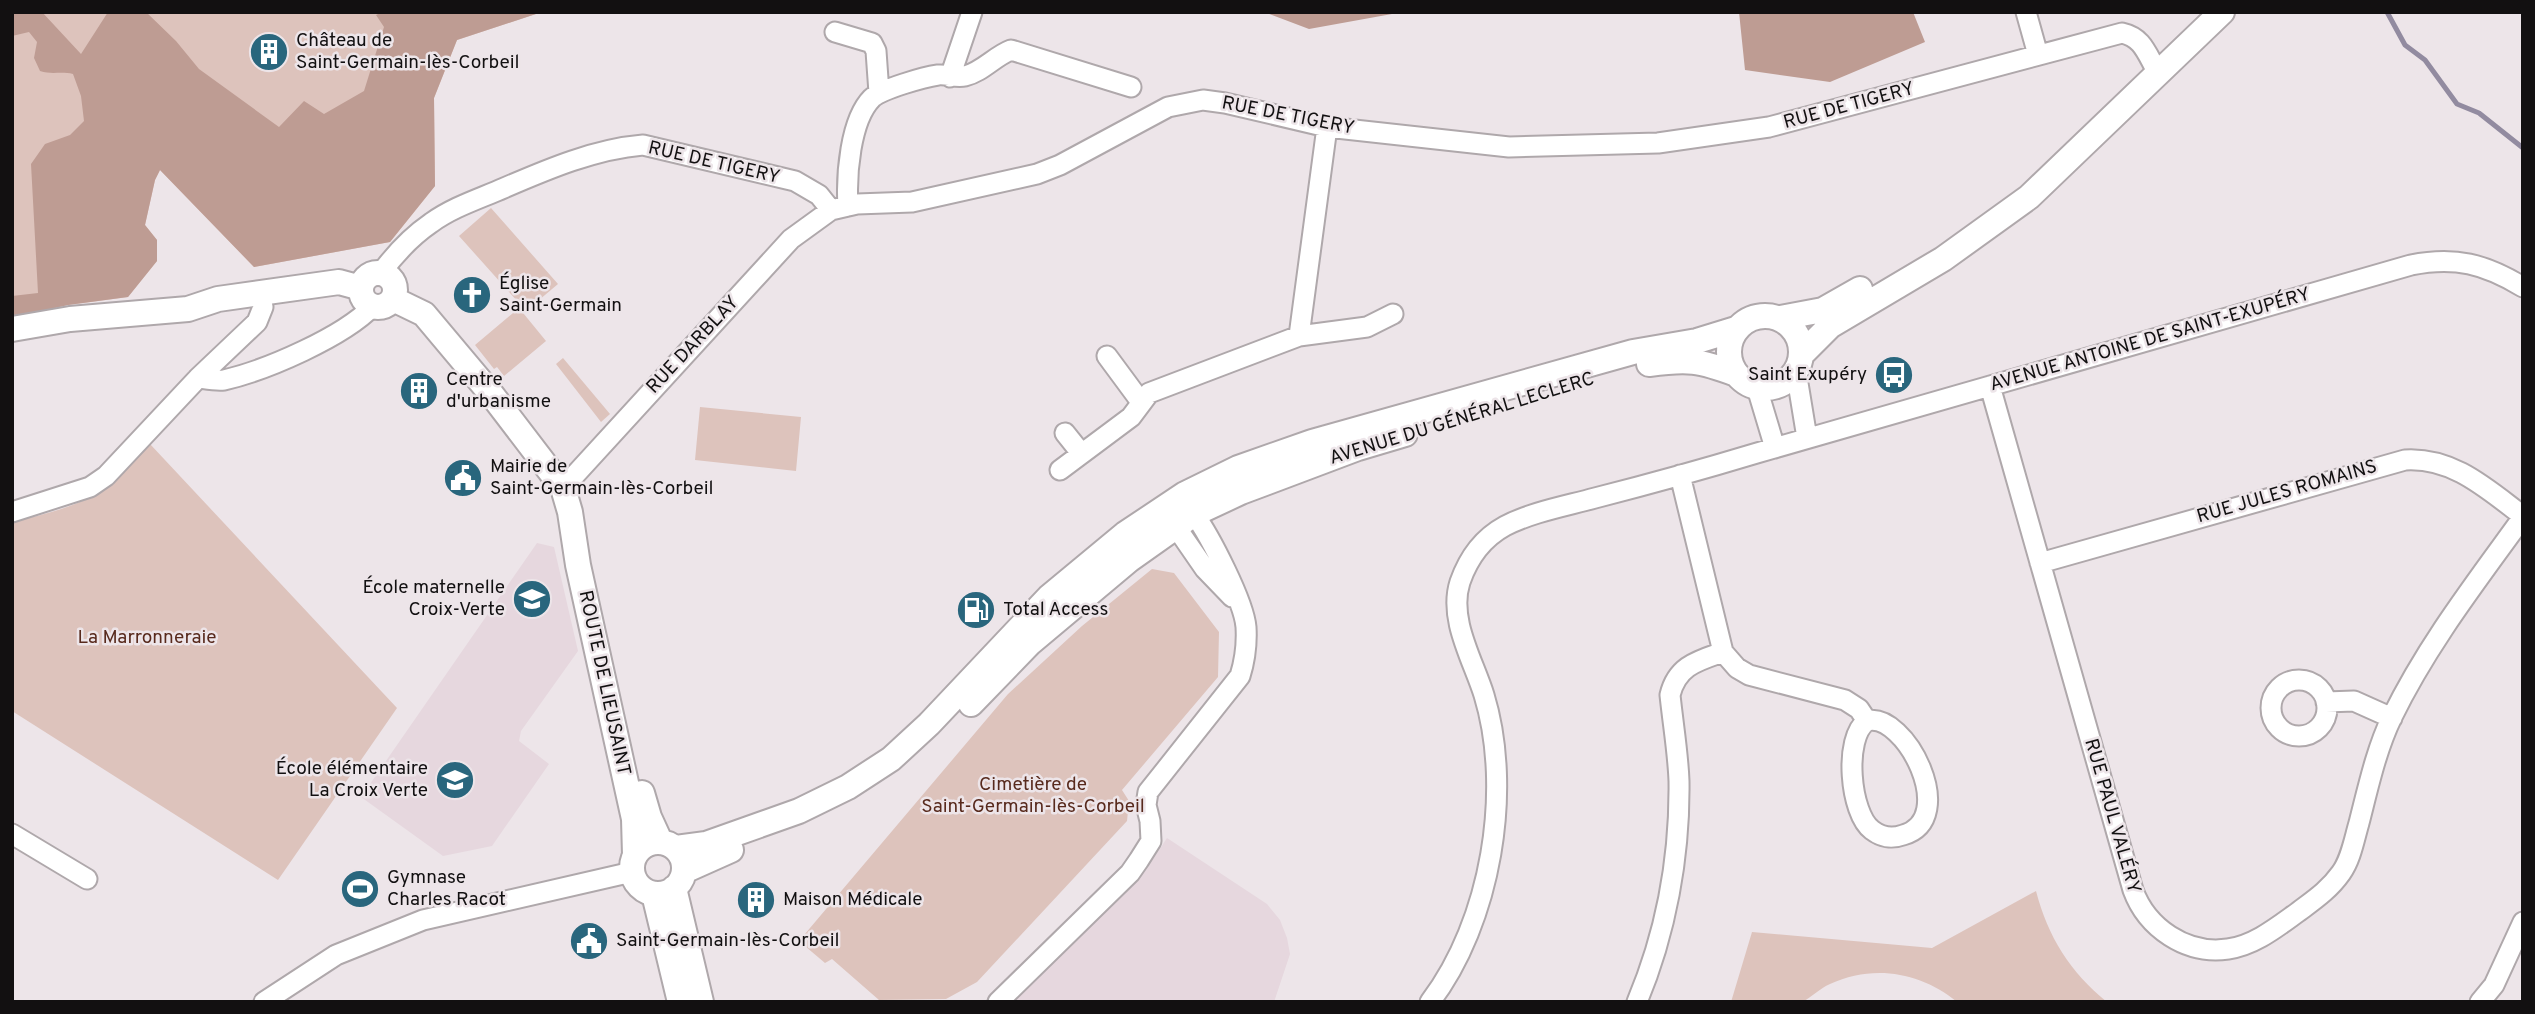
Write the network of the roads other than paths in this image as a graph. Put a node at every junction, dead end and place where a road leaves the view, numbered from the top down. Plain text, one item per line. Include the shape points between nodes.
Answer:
1 (972, 12) edge
2 (2026, 12) edge
3 (2206, 12) edge
4 (2222, 12) edge
5 (835, 32) dead end
6 (2038, 55) junction
7 (2153, 65) junction
8 (950, 76) junction
9 (1131, 87) dead end
10 (879, 93) junction
11 (1327, 127) junction
12 (840, 208) junction
13 (382, 273) joint
14 (2523, 286) edge
15 (260, 293) junction
16 (376, 298) junction
17 (1393, 314) dead end
18 (1780, 318) junction
19 (12, 329) edge
20 (1736, 329) junction
21 (1299, 336) junction
22 (1107, 356) dead end
23 (1799, 363) junction
24 (1736, 374) junction
25 (198, 378) junction
26 (1990, 386) junction
27 (1757, 388) junction
28 (1141, 402) junction
29 (1065, 433) dead end
30 (1807, 438) junction
31 (1775, 448) junction
32 (1081, 453) junction
33 (1060, 470) dead end
34 (1681, 475) junction
35 (563, 488) junction
36 (12, 512) edge
37 (570, 512) junction
38 (1186, 513) junction
39 (2523, 517) edge
40 (1154, 541) junction
41 (2040, 563) junction
42 (1212, 564) junction
43 (1049, 597) junction
44 (1723, 652) junction
45 (2326, 702) dead end
46 (2392, 718) junction
47 (1867, 721) junction
48 (939, 737) junction
49 (12, 834) edge
50 (633, 864) junction
51 (670, 868) junction
52 (87, 879) dead end
53 (2523, 922) edge
54 (264, 1002) edge
55 (680, 1002) edge
56 (701, 1002) edge
57 (998, 1002) edge
58 (1430, 1002) edge
59 (1637, 1002) edge
60 (2480, 1002) edge

1 - 8 street
2 - 6 street
3 - 7 main road, AVENUE DU GÉNÉRAL LECLERC
4 - 23 main road via 2029,197 1943,260 1830,326
5 - 10 street via 872,43
6 - 7 street, RUE DE TIGERY via 2122,33 2140,41
6 - 11 street, RUE DE TIGERY via 1769,127 1658,143 1509,147
7 - 18 main road, AVENUE DU GÉNÉRAL LECLERC via 2024,181 1948,237 1823,310
8 - 9 street via 974,73 1012,50
8 - 10 street via 939,75
10 - 12 street via 859,117
11 - 12 street, RUE DE TIGERY via 1203,100 1168,107 1037,174 912,202
11 - 21 street
12 - 13 street, RUE DE TIGERY via 794,181 643,145 622,147 542,171 452,210 396,253
12 - 35 street, RUE DARBLAY via 791,239
13 - 16 main road via 394,283 395,294
14 - 26 street, AVENUE ANTOINE DE SAINT-EXUPÉRY via 2475,265 2438,259
15 - 16 main road, ROUTE DE LIEUSAINT via 339,282
15 - 19 main road, ROUTE DE LIEUSAINT via 188,309
15 - 25 street via 263,307 257,322
16 - 25 street via 363,317 300,353 222,380
16 - 35 main road, ROUTE DE LIEUSAINT via 424,314
17 - 21 street via 1367,327
18 - 20 main road, AVENUE DU GÉNÉRAL LECLERC via 1757,316
18 - 23 main road via 1796,333
20 - 24 main road via 1728,356
20 - 38 main road, AVENUE DU GÉNÉRAL LECLERC via 1633,352 1312,442 1238,468 1185,494
21 - 28 street via 1149,393
22 - 28 street
23 - 27 main road via 1779,385
23 - 30 street
24 - 27 main road, AVENUE DU GÉNÉRAL LECLERC
24 - 38 main road, AVENUE DU GÉNÉRAL LECLERC via 1701,361 1633,366 1358,448
25 - 36 street via 106,476 90,487
26 - 30 street, AVENUE ANTOINE DE SAINT-EXUPÉRY
26 - 41 street, RUE PAUL VALÉRY
27 - 31 street
28 - 32 street via 1130,417
29 - 32 street
30 - 31 street, AVENUE ANTOINE DE SAINT-EXUPÉRY
31 - 34 street, AVENUE ANTOINE DE SAINT-EXUPÉRY
32 - 33 street
34 - 44 street
34 - 58 street, AVENUE ANTOINE DE SAINT-EXUPÉRY via 1518,520 1483,543 1464,570 1458,588 1458,620 1492,732 1496,797 1480,898 1461,950
35 - 37 main road, ROUTE DE LIEUSAINT
37 - 50 main road, ROUTE DE LIEUSAINT via 634,819
37 - 51 main road, ROUTE DE LIEUSAINT via 580,534 628,744 649,817
38 - 40 main road, AVENUE DU GÉNÉRAL LECLERC
38 - 42 street
38 - 42 street
38 - 43 main road, AVENUE DU GÉNÉRAL LECLERC via 1095,558
39 - 41 street, RUE JULES ROMAINS via 2456,469 2433,461 2405,460
39 - 46 street, RUE PAUL VALÉRY via 2438,634
40 - 42 street via 1179,547
40 - 48 main road, AVENUE DU GÉNÉRAL LECLERC via 1030,643
41 - 46 street, RUE PAUL VALÉRY via 2139,906 2153,923 2186,945 2229,949 2250,942 2329,889 2350,854
42 - 57 street via 1239,605 1246,625 1240,676 1148,793 1151,841 1139,860
43 - 48 main road, AVENUE DU GÉNÉRAL LECLERC via 1051,607 974,688
43 - 51 main road, AVENUE DU GÉNÉRAL LECLERC via 891,759 848,787 799,811 706,844
44 - 47 street via 1742,672 1845,700
44 - 59 street via 1683,669 1670,695 1679,778 1676,842 1667,905
45 - 46 street via 2354,701
47 - 47 street via 1857,732 1852,767 1861,818 1884,836 1906,835 1927,812 1924,778 1908,746 1891,727 1879,720
48 - 51 main road, AVENUE DU GÉNÉRAL LECLERC via 855,800 806,824
49 - 52 street
50 - 51 main road via 645,845
50 - 51 main road via 640,886
50 - 54 street via 423,920 336,955
51 - 55 main road
51 - 56 main road
53 - 60 street via 2494,985

